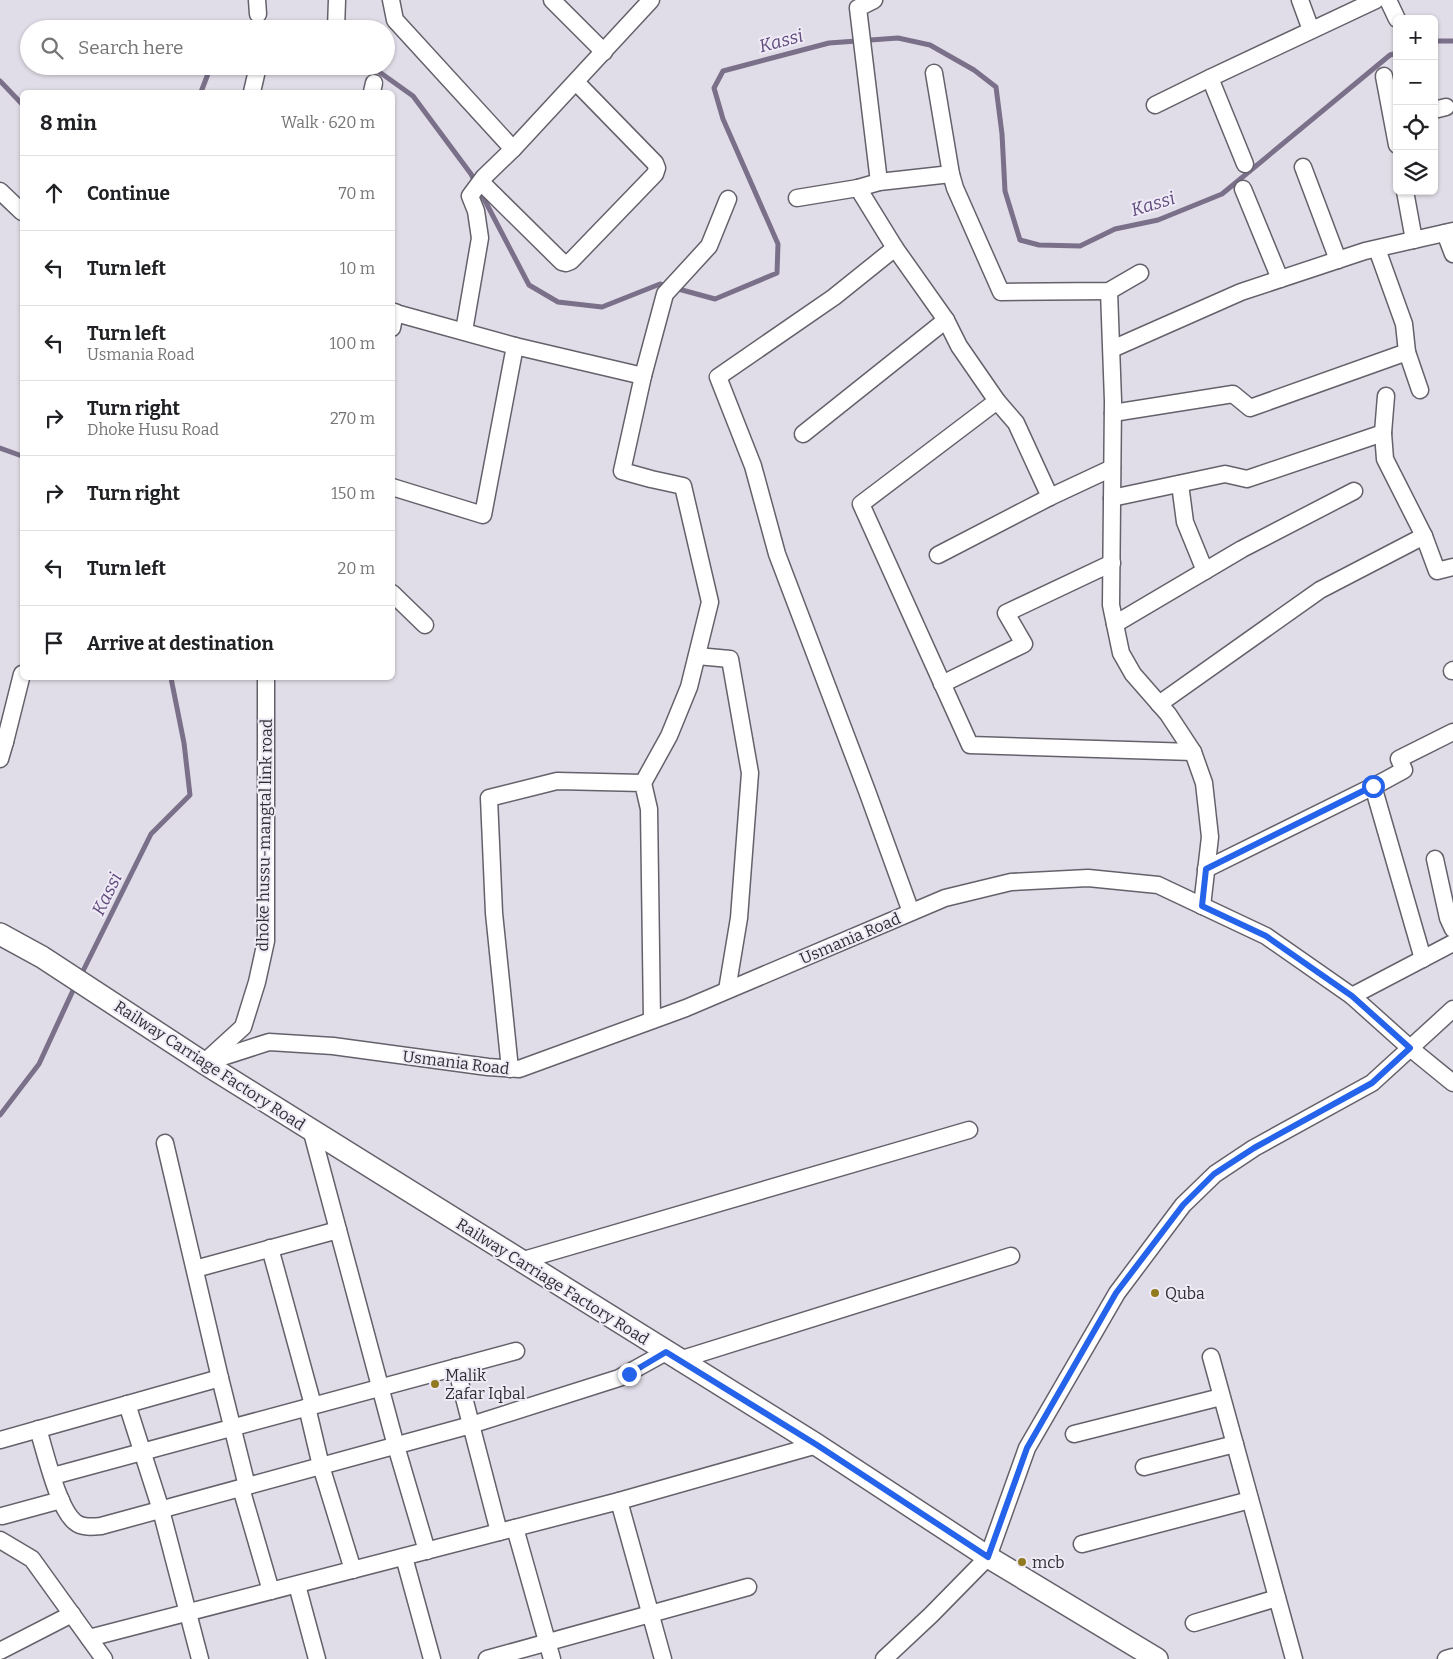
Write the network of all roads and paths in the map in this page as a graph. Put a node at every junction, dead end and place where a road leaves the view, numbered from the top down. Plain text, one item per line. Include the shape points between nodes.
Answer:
1 (337, 0) edge
2 (391, 0) edge
3 (552, 0) edge
4 (651, 0) edge
5 (874, 0) edge
6 (1300, 0) edge
7 (1376, 0) edge
8 (1388, 0) edge
9 (1395, 15) edge
10 (336, 20) edge
11 (1311, 30) junction
12 (604, 52) junction
13 (934, 72) dead end
14 (256, 75) edge
15 (1384, 76) dead end
16 (1210, 78) junction
17 (576, 82) junction
18 (252, 90) edge
19 (1155, 105) dead end
20 (1393, 114) edge
21 (513, 149) junction
22 (1245, 164) dead end
23 (1303, 167) dead end
24 (951, 174) junction
25 (879, 182) junction
26 (476, 188) junction
27 (858, 188) junction
28 (1243, 189) dead end
29 (0, 191) edge
30 (1406, 195) edge
31 (798, 198) dead end
32 (728, 199) dead end
33 (20, 210) edge
34 (1449, 232) edge
35 (1414, 240) junction
36 (895, 248) junction
37 (1377, 249) junction
38 (1453, 254) edge
39 (1338, 260) junction
40 (1140, 273) dead end
41 (1280, 279) junction
42 (1109, 291) junction
43 (395, 317) edge
44 (946, 320) junction
45 (464, 331) junction
46 (515, 346) junction
47 (1112, 349) junction
48 (1407, 352) junction
49 (643, 376) junction
50 (1420, 390) dead end
51 (1386, 396) dead end
52 (997, 402) junction
53 (1113, 413) junction
54 (1383, 433) junction
55 (803, 434) dead end
56 (1112, 468) junction
57 (1180, 484) junction
58 (395, 488) edge
59 (1354, 491) dead end
60 (1050, 497) junction
61 (1112, 498) junction
62 (1424, 536) junction
63 (938, 555) dead end
64 (1112, 563) junction
65 (1453, 567) edge
66 (1205, 571) junction
67 (395, 596) edge
68 (1115, 624) junction
69 (425, 625) dead end
70 (697, 656) junction
71 (20, 680) edge
72 (266, 680) edge
73 (942, 684) junction
74 (1159, 704) junction
75 (1453, 732) edge
76 (3, 742) edge
77 (1193, 752) junction
78 (0, 759) edge
79 (643, 783) junction
80 (1373, 786) junction
81 (1435, 859) dead end
82 (1206, 869) junction
83 (1202, 906) junction
84 (911, 912) junction
85 (1453, 929) edge
86 (0, 934) edge
87 (1453, 943) edge
88 (1423, 959) junction
89 (727, 990) junction
90 (1352, 996) junction
91 (1453, 1009) edge
92 (652, 1020) junction
93 (1410, 1048) junction
94 (204, 1063) junction
95 (510, 1069) junction
96 (1453, 1083) edge
97 (311, 1129) junction
98 (969, 1130) dead end
99 (165, 1142) dead end
100 (338, 1230) junction
101 (270, 1248) junction
102 (1011, 1256) dead end
103 (520, 1260) junction
104 (195, 1269) junction
105 (516, 1351) dead end
106 (673, 1356) junction
107 (1210, 1357) dead end
108 (456, 1367) junction
109 (220, 1378) junction
110 (380, 1388) junction
111 (1222, 1396) junction
112 (127, 1404) junction
113 (310, 1406) junction
114 (471, 1425) junction
115 (232, 1427) junction
116 (38, 1429) junction
117 (1074, 1434) dead end
118 (0, 1440) edge
119 (1235, 1444) junction
120 (817, 1445) junction
121 (396, 1446) junction
122 (142, 1451) junction
123 (321, 1466) junction
124 (1144, 1467) dead end
125 (53, 1476) junction
126 (244, 1487) junction
127 (61, 1500) junction
128 (1250, 1500) junction
129 (620, 1501) junction
130 (161, 1510) junction
131 (2, 1516) dead end
132 (515, 1528) junction
133 (499, 1532) junction
134 (0, 1540) edge
135 (1082, 1544) dead end
136 (427, 1551) junction
137 (404, 1557) junction
138 (988, 1557) junction
139 (354, 1570) junction
140 (297, 1584) junction
141 (748, 1587) dead end
142 (271, 1591) junction
143 (1277, 1598) junction
144 (188, 1613) junction
145 (72, 1614) junction
146 (651, 1614) junction
147 (1194, 1623) dead end
148 (89, 1638) junction
149 (547, 1642) junction
150 (0, 1650) edge
151 (892, 1656) edge
152 (1453, 1657) edge
153 (104, 1659) edge
154 (200, 1659) edge
155 (317, 1659) edge
156 (432, 1659) edge
157 (487, 1659) edge
158 (552, 1659) edge
159 (663, 1659) edge
160 (1157, 1659) edge
161 (1294, 1659) edge
162 (1446, 1659) edge

1 - 10 street
2 - 21 street via 396,20
3 - 12 street
4 - 12 street
5 - 25 street via 858,8
6 - 11 street
7 - 11 street
8 - 9 street
11 - 16 street
12 - 17 street
13 - 24 street
14 - 18 street
15 - 20 street
16 - 19 street
16 - 22 street
17 - 21 street
17 - 26 street via 655,163 657,168 649,181 566,263
21 - 26 street
23 - 39 street
24 - 25 street
24 - 42 street via 1001,292
25 - 27 street
26 - 45 street via 480,238
27 - 31 street
27 - 36 street
28 - 41 street
29 - 33 street
30 - 35 street
32 - 49 street via 709,246 665,294
34 - 35 street
34 - 38 street
35 - 37 street
36 - 44 street
36 - 84 street via 834,297 718,378 753,466 777,554
37 - 39 street
37 - 48 street via 1404,324
39 - 41 street
40 - 42 street
41 - 47 street via 1240,292
42 - 47 street
43 - 45 street
44 - 52 street via 959,346
44 - 55 street
45 - 46 street
46 - 49 street
46 - 58 street via 484,515
47 - 53 street
48 - 50 street
48 - 53 street via 1250,408 1233,394
49 - 70 street via 622,471 683,486 710,602
51 - 54 street
52 - 60 street via 1016,423
52 - 73 street via 861,504
53 - 56 street
54 - 57 street via 1247,479 1224,474
54 - 62 street via 1385,459
56 - 60 street
56 - 61 street
57 - 61 street
57 - 66 street via 1185,522
59 - 66 street
60 - 63 street
61 - 64 street
62 - 65 street via 1437,571
62 - 74 street via 1320,590
64 - 68 street via 1111,605
64 - 73 street via 1006,612 1024,644
66 - 68 street
67 - 69 street
68 - 74 street via 1121,653 1133,674
70 - 79 street via 689,687 669,736
70 - 89 street via 730,660 750,773 739,918
71 - 76 street
72 - 94 street, dhoke hussu-mangtal link road via 266,942 243,1027
73 - 77 street via 970,745
74 - 77 street
75 - 80 street via 1399,760 1404,770
76 - 78 street
77 - 82 street via 1204,783 1210,837
79 - 92 street via 649,809
79 - 95 street via 557,781 490,798 494,913
80 - 82 street
80 - 88 street
81 - 85 street
82 - 83 street
83 - 84 street, Usmania Road via 1158,885 1088,878 1012,882 945,898
83 - 90 street, Usmania Road via 1266,936
84 - 89 street, Usmania Road
86 - 94 main road, Railway Carriage Factory Road via 42,957
87 - 88 street
88 - 90 street
89 - 92 street, Usmania Road
90 - 93 street, Usmania Road
91 - 93 street
92 - 95 street, Usmania Road via 519,1069
93 - 96 street, Usmania Road
93 - 138 street via 1372,1083 1254,1148 1214,1174 1183,1205 1116,1293 1027,1448
94 - 95 street, Usmania Road via 269,1042 333,1046
94 - 97 main road, Railway Carriage Factory Road
97 - 100 street
97 - 103 main road, Railway Carriage Factory Road
98 - 103 street
99 - 104 street
100 - 101 street
100 - 110 street
101 - 104 street
101 - 113 street
102 - 106 street
103 - 106 main road, Railway Carriage Factory Road
104 - 109 street
105 - 108 street
106 - 114 street via 618,1378
106 - 120 main road, Railway Carriage Factory Road
107 - 111 street
108 - 110 street
108 - 114 street
109 - 112 street
109 - 115 street
110 - 113 street
110 - 121 street
111 - 117 street
111 - 119 street
112 - 116 street
112 - 122 street
113 - 115 street
113 - 123 street
114 - 121 street
114 - 133 street
115 - 122 street
115 - 126 street
116 - 118 street
116 - 125 street
119 - 124 street
119 - 128 street
120 - 129 street
120 - 138 main road, Railway Carriage Factory Road
121 - 123 street
121 - 136 street
122 - 125 street
122 - 130 street
123 - 126 street
123 - 139 street
125 - 127 street
126 - 130 street
126 - 142 street
127 - 130 street via 76,1523 88,1527
127 - 131 street
128 - 135 street
128 - 143 street
129 - 132 street
129 - 146 street
130 - 144 street
132 - 133 street
132 - 149 street
133 - 136 street
134 - 145 street via 32,1560
136 - 137 street
137 - 139 street
137 - 156 street
138 - 151 street
138 - 160 main road, Railway Carriage Factory Road
139 - 140 street
140 - 142 street
140 - 155 street
141 - 146 street
142 - 144 street
143 - 147 street
143 - 161 street
144 - 148 street
144 - 154 street
145 - 148 street
145 - 150 street
146 - 149 street
146 - 159 street
148 - 153 street
149 - 157 street
149 - 158 street
152 - 162 street

